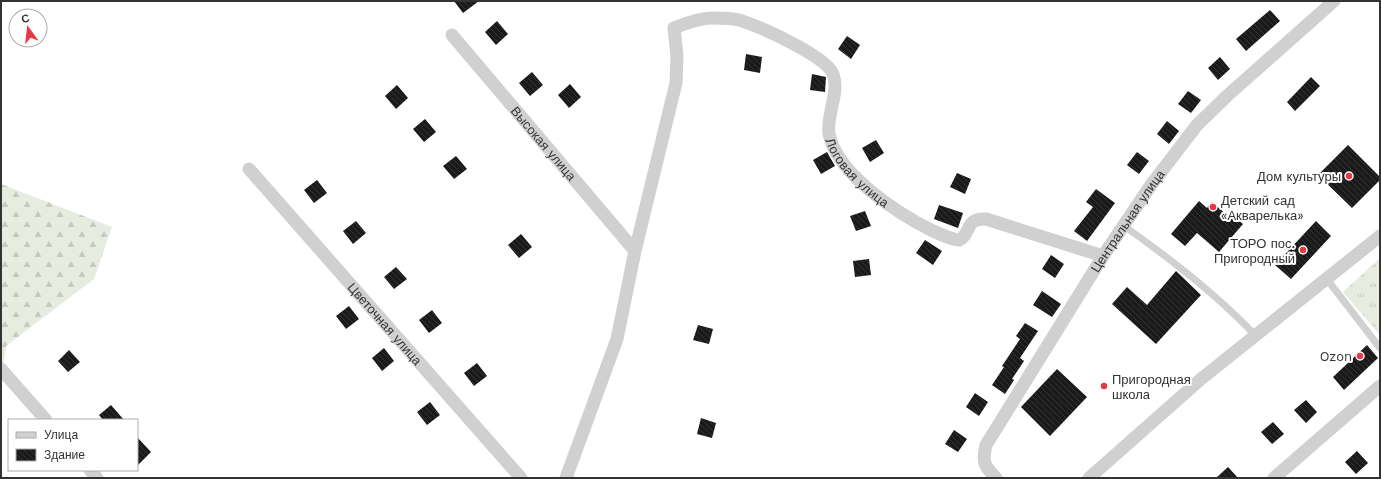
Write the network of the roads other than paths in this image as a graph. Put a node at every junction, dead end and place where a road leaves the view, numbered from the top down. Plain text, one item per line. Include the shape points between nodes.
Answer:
1 (1334, 1) edge
2 (452, 35) dead end
3 (249, 169) dead end
4 (1124, 226) junction
5 (1380, 236) edge
6 (635, 251) junction
7 (1103, 256) junction
8 (1326, 278) junction
9 (1254, 335) junction
10 (1380, 348) edge
11 (1, 369) edge
12 (1380, 386) edge
13 (45, 419) edge
14 (521, 478) edge
15 (566, 478) edge
16 (996, 478) edge
17 (1088, 478) edge
18 (1274, 478) edge

1 - 4 street, Центральная улица via 1197,125 1151,184
2 - 6 street, Высокая улица
3 - 14 street, Цветочная улица
4 - 7 street, Центральная улица
4 - 9 lane via 1174,261 1211,292
5 - 8 street
6 - 7 street, Логовая улица via 676,83 674,28 712,18 739,20 805,50 829,68 834,81 828,129 832,143 857,178 876,196 908,219 959,240 971,223 986,219
6 - 15 street via 617,339
7 - 16 street, Центральная улица via 986,445 983,456 986,468
8 - 9 street
8 - 10 lane
9 - 17 street
11 - 13 street
12 - 18 street

